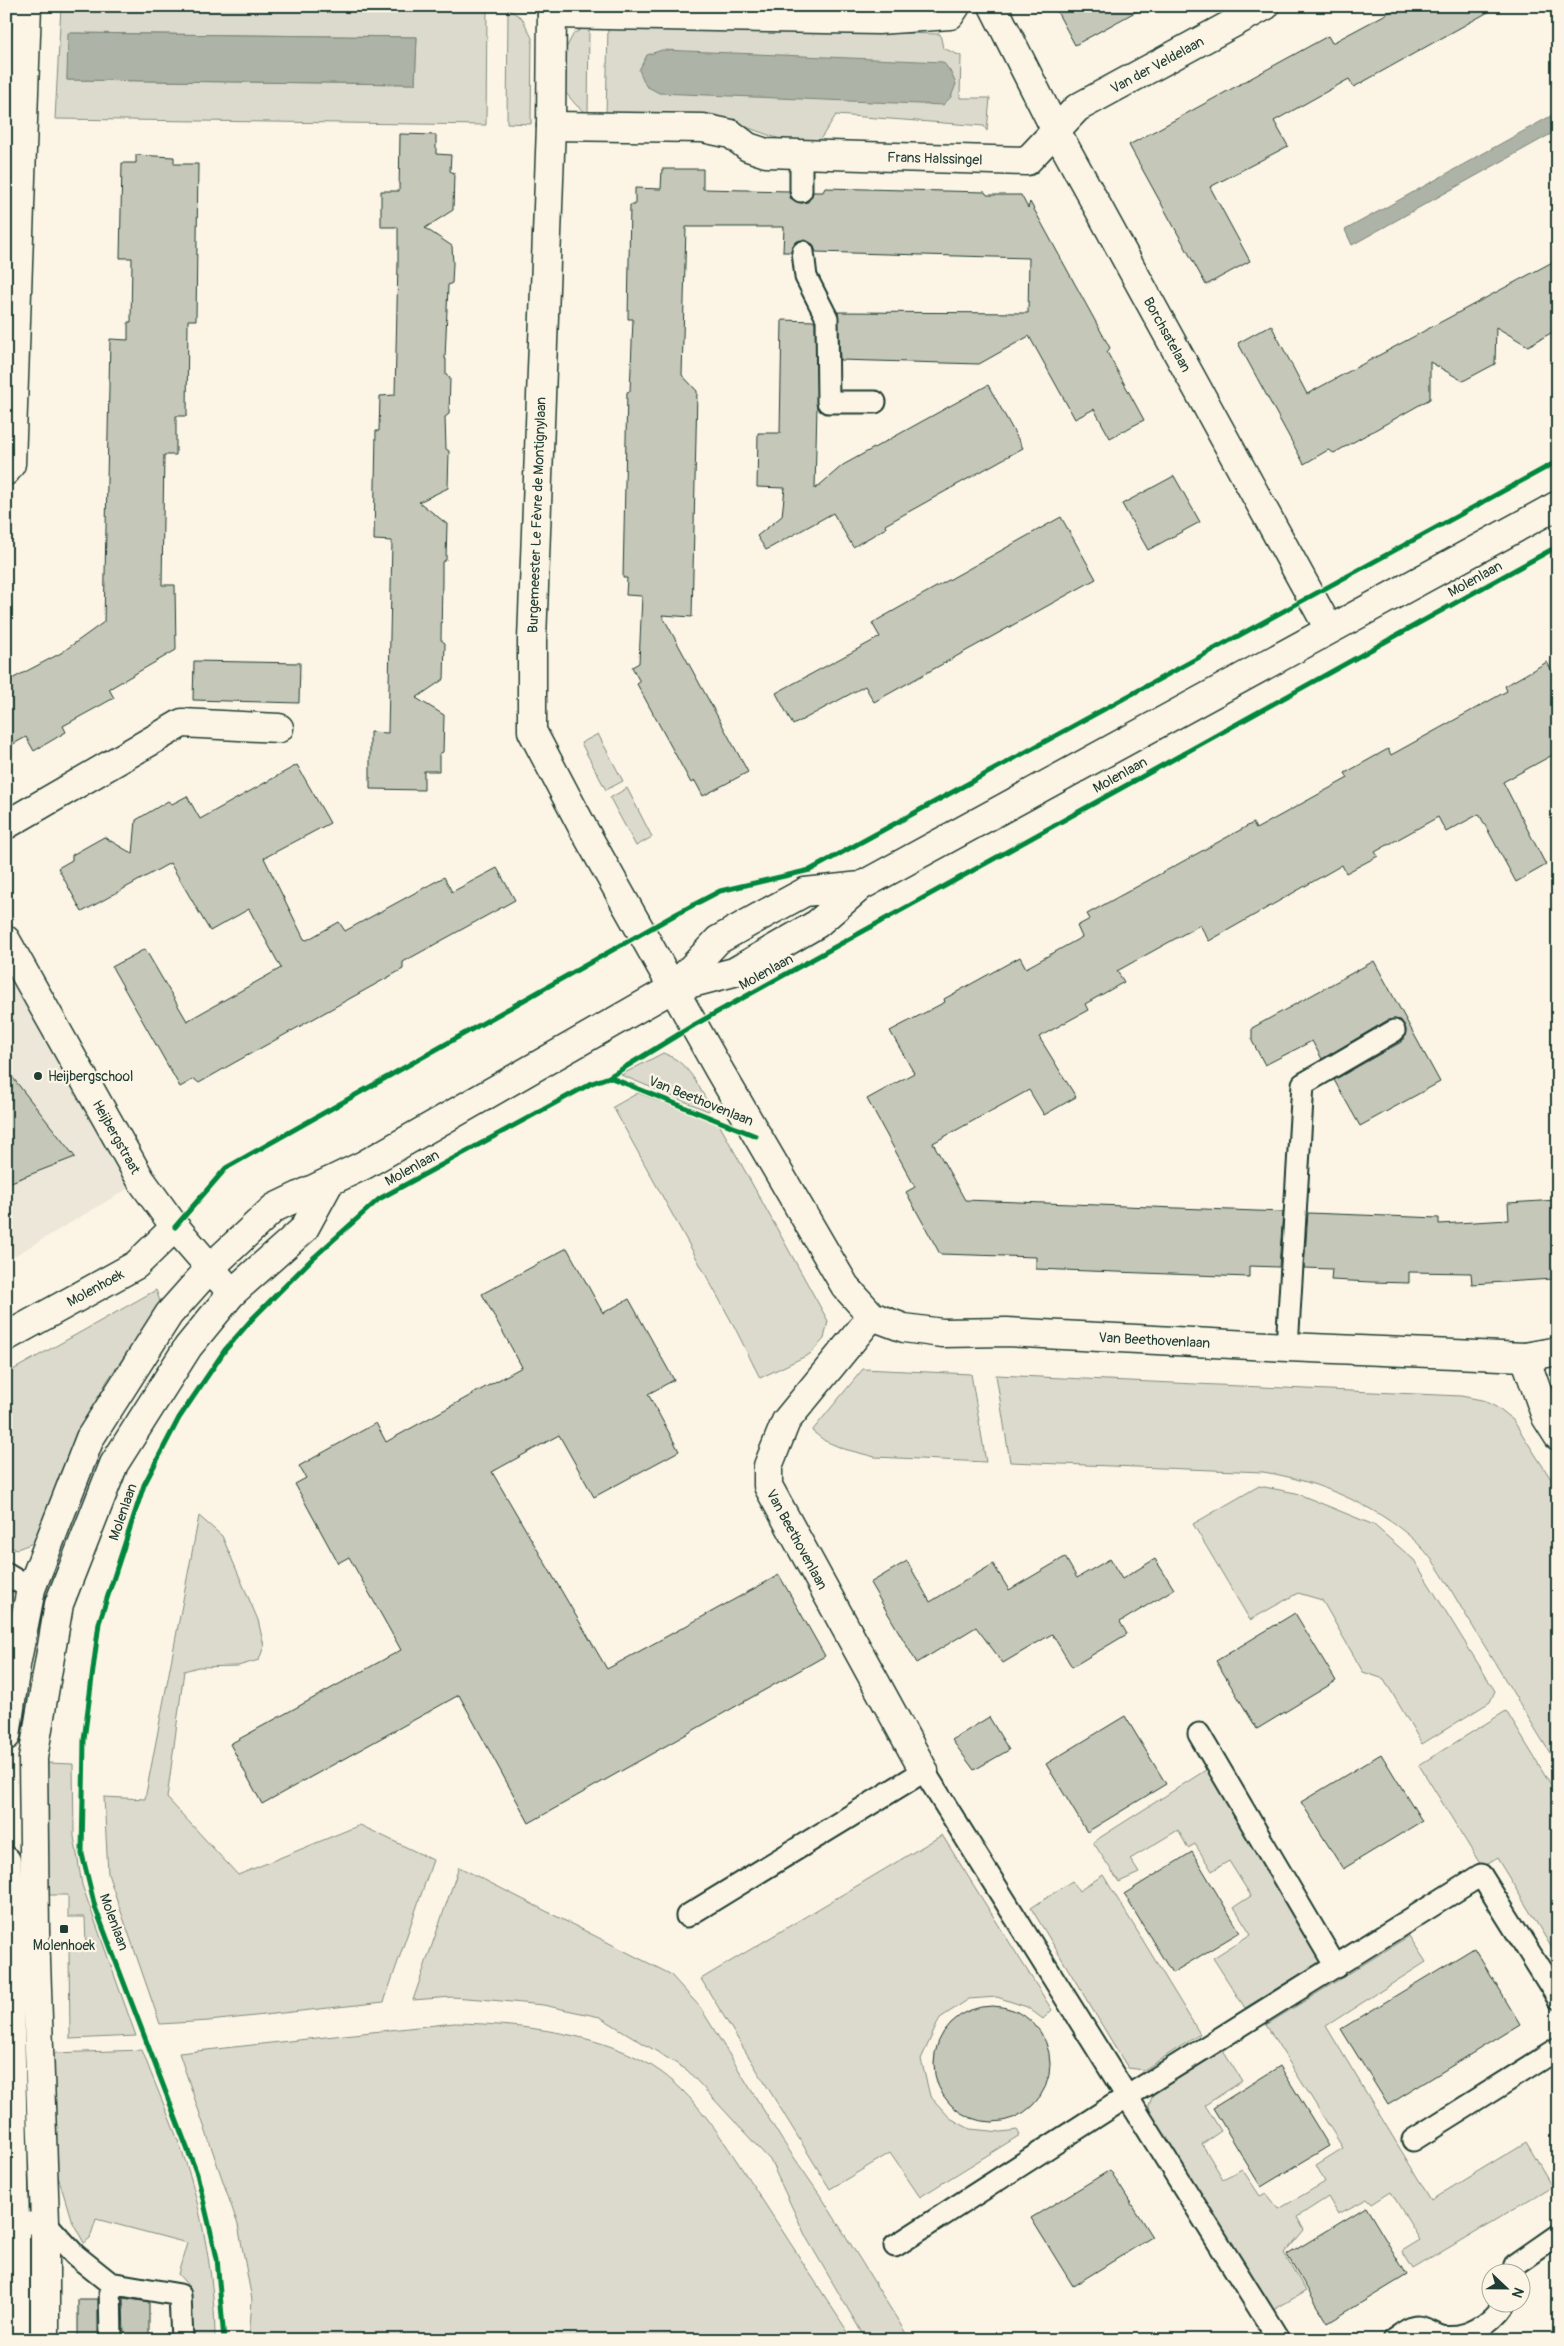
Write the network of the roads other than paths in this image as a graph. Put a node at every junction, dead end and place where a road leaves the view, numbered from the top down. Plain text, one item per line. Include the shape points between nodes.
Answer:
1 (27, 6) edge
2 (956, 6) edge
3 (993, 6) edge
4 (1264, 6) edge
5 (552, 10) edge
6 (551, 126) junction
7 (1055, 129) junction
8 (801, 154) junction
9 (801, 192) dead end
10 (802, 252) dead end
11 (875, 402) dead end
12 (6, 471) edge
13 (1558, 505) edge
14 (1329, 629) junction
15 (278, 728) dead end
16 (6, 825) edge
17 (861, 886) junction
18 (6, 940) edge
19 (673, 988) junction
20 (1394, 1031) dead end
21 (329, 1183) junction
22 (175, 1227) junction
23 (210, 1268) junction
24 (232, 1293) junction
25 (872, 1316) junction
26 (6, 1336) edge
27 (1287, 1347) junction
28 (1558, 1351) edge
29 (1525, 1357) junction
30 (1558, 1436) edge
31 (6, 1574) edge
32 (31, 1589) junction
33 (1199, 1734) dead end
34 (6, 1736) edge
35 (924, 1771) junction
36 (6, 1862) edge
37 (687, 1916) dead end
38 (1336, 1967) junction
39 (1558, 1998) edge
40 (1558, 2049) edge
41 (1128, 2096) junction
42 (42, 2137) junction
43 (1413, 2140) dead end
44 (10, 2143) edge
45 (45, 2222) junction
46 (15, 2224) junction
47 (1558, 2235) edge
48 (895, 2246) dead end
49 (1518, 2264) edge
50 (110, 2283) junction
51 (1495, 2314) edge
52 (15, 2340) edge
53 (45, 2340) edge
54 (111, 2340) edge
55 (182, 2340) edge
56 (1279, 2340) edge
57 (1393, 2340) edge

1 - 12 street via 11,464
2 - 5 street via 950,15 878,20
3 - 7 street, Borchsatelaan
4 - 7 street, Van der Veldelaan via 1077,108
5 - 6 street, Burgemeester Le Fèvre de Montignylaan
6 - 8 street, Frans Halssingel via 704,128 731,134 748,147 766,153
6 - 19 street, Burgemeester Le Fèvre de Montignylaan via 536,517 532,731
7 - 8 street, Frans Halssingel via 1027,161
7 - 14 street, Borchsatelaan
8 - 9 lane
10 - 11 lane via 806,277 827,318 828,402
13 - 14 street, Molenlaan
14 - 17 street, Molenlaan
15 - 16 street via 182,723
17 - 19 street, Molenlaan via 817,924 734,972
17 - 19 street, Molenlaan via 805,892 718,940
18 - 22 street, Heijbergstraat via 141,1180
19 - 21 street, Molenlaan
19 - 25 street, Van Beethovenlaan via 845,1286
20 - 27 lane via 1303,1084
21 - 23 street, Molenlaan via 274,1208
21 - 24 street, Molenlaan via 304,1229
22 - 23 street, Heijbergstraat
22 - 26 street, Molenhoek via 136,1265
23 - 24 street, Heijbergstraat
23 - 32 street, Molenlaan via 169,1314 90,1438
24 - 42 street, Molenlaan via 188,1347 114,1464 59,1604 33,1758
25 - 27 street, Van Beethovenlaan via 904,1328 942,1333 1006,1332
25 - 35 street, Van Beethovenlaan via 786,1421 768,1466 768,1486
27 - 29 street, Van Beethovenlaan
28 - 29 street, Van Beethovenlaan
29 - 30 street via 1546,1417
31 - 32 lane
32 - 34 street, Molenlaan
33 - 38 lane
35 - 37 lane
35 - 41 lane
36 - 44 street
38 - 39 lane via 1481,1875
38 - 41 lane
40 - 43 lane
41 - 48 lane
41 - 56 lane
42 - 44 lane
42 - 45 street, Molenlaan
44 - 46 street
45 - 46 lane
45 - 50 lane via 75,2255
45 - 53 street, Molenlaan
46 - 52 street
47 - 49 lane
50 - 54 lane
50 - 55 lane via 180,2295
51 - 57 lane via 1466,2334 1444,2336 1418,2327

